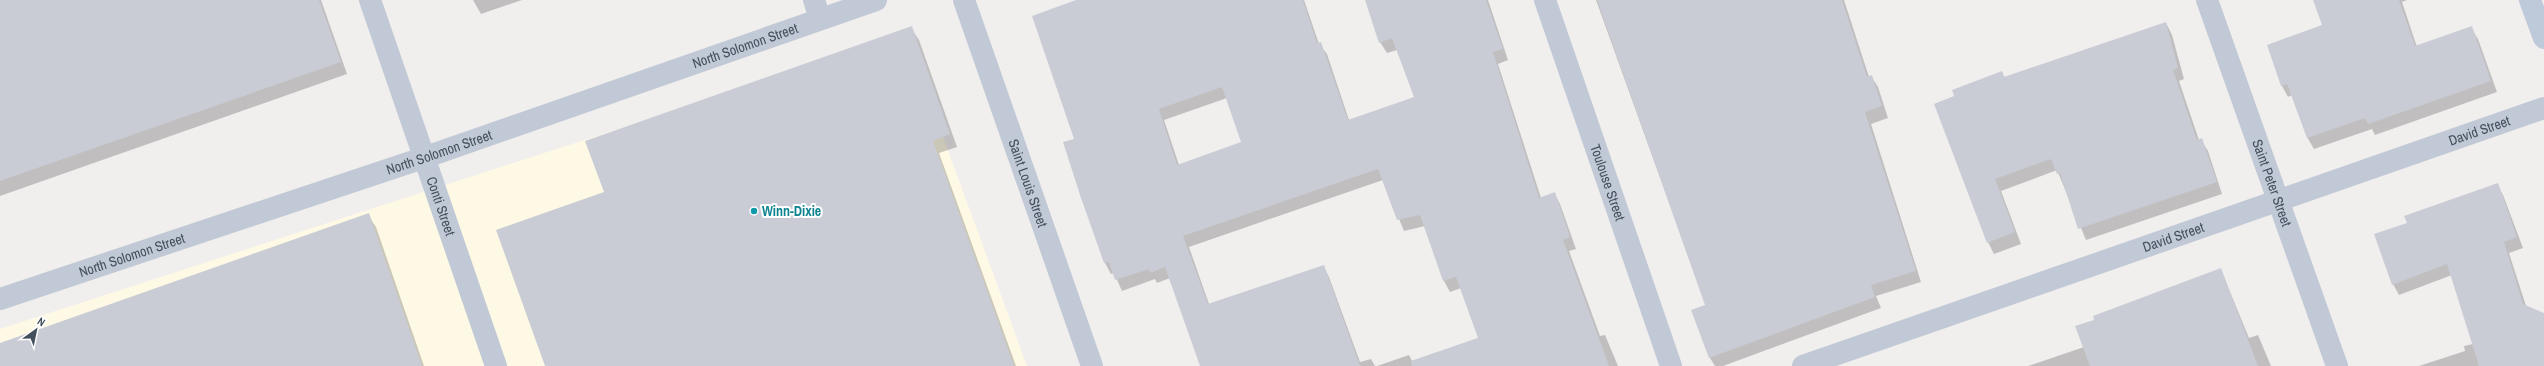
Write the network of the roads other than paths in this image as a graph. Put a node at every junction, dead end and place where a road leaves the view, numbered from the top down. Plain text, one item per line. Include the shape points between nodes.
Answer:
1 (370, 0) edge
2 (876, 0) edge
3 (964, 0) edge
4 (1545, 0) edge
5 (2207, 0) edge
6 (2530, 0) edge
7 (817, 10) edge
8 (2544, 38) edge
9 (2544, 108) edge
10 (423, 158) junction
11 (2278, 200) junction
12 (0, 299) edge
13 (496, 366) edge
14 (1092, 366) edge
15 (1671, 366) edge
16 (1803, 366) edge
17 (2337, 366) edge

1 - 10 street, Conti Street
2 - 7 street, North Solomon Street
3 - 14 street, Saint Louis Street
4 - 15 street, Toulouse Street
5 - 11 street, Saint Peter Street
6 - 8 street
7 - 10 street, North Solomon Street
9 - 11 street, David Street
10 - 12 street, North Solomon Street
10 - 13 street, Conti Street
11 - 16 street, David Street
11 - 17 street, Saint Peter Street

